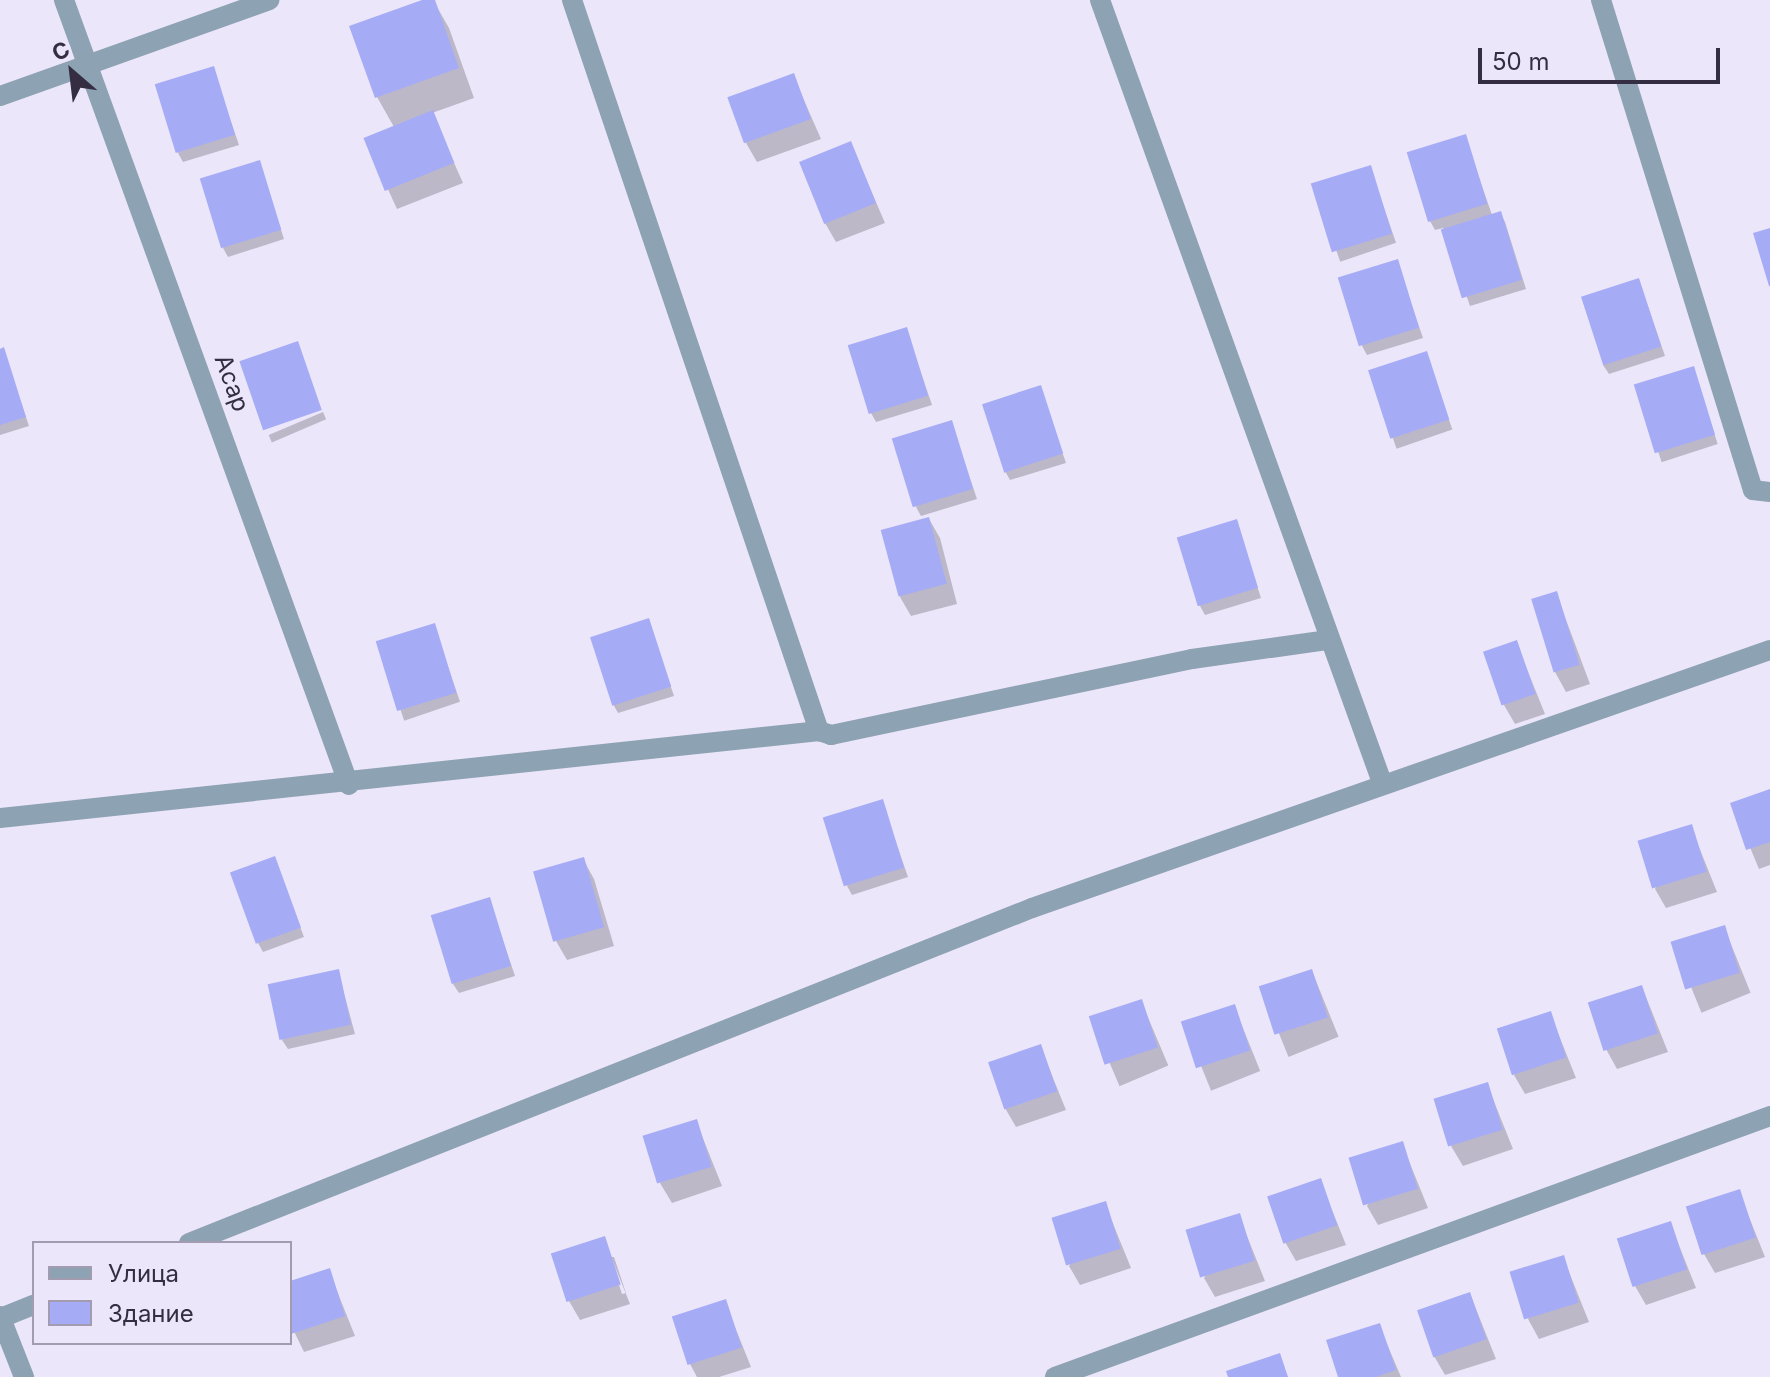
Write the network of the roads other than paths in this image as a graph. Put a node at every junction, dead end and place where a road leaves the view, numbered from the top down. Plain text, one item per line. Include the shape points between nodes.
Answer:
1 (64, 0) edge
2 (269, 0) edge
3 (572, 0) edge
4 (1100, 0) edge
5 (1601, 0) edge
6 (89, 65) junction
7 (0, 96) edge
8 (1761, 491) edge
9 (1327, 640) junction
10 (1770, 650) edge
11 (819, 731) junction
12 (349, 785) junction
13 (1383, 785) junction
14 (0, 818) edge
15 (1770, 1116) edge
16 (194, 1241) edge
17 (32, 1306) edge
18 (0, 1317) edge
19 (24, 1377) edge
20 (1055, 1377) edge

1 - 6 street, Асар
2 - 6 street
3 - 11 street
4 - 9 street
5 - 8 street
6 - 7 street
6 - 12 street, Асар
9 - 11 street via 1192,659 831,735
9 - 13 street
10 - 13 street
11 - 12 street
12 - 14 street
13 - 16 street via 1032,908
15 - 20 street
17 - 18 street
18 - 19 street

